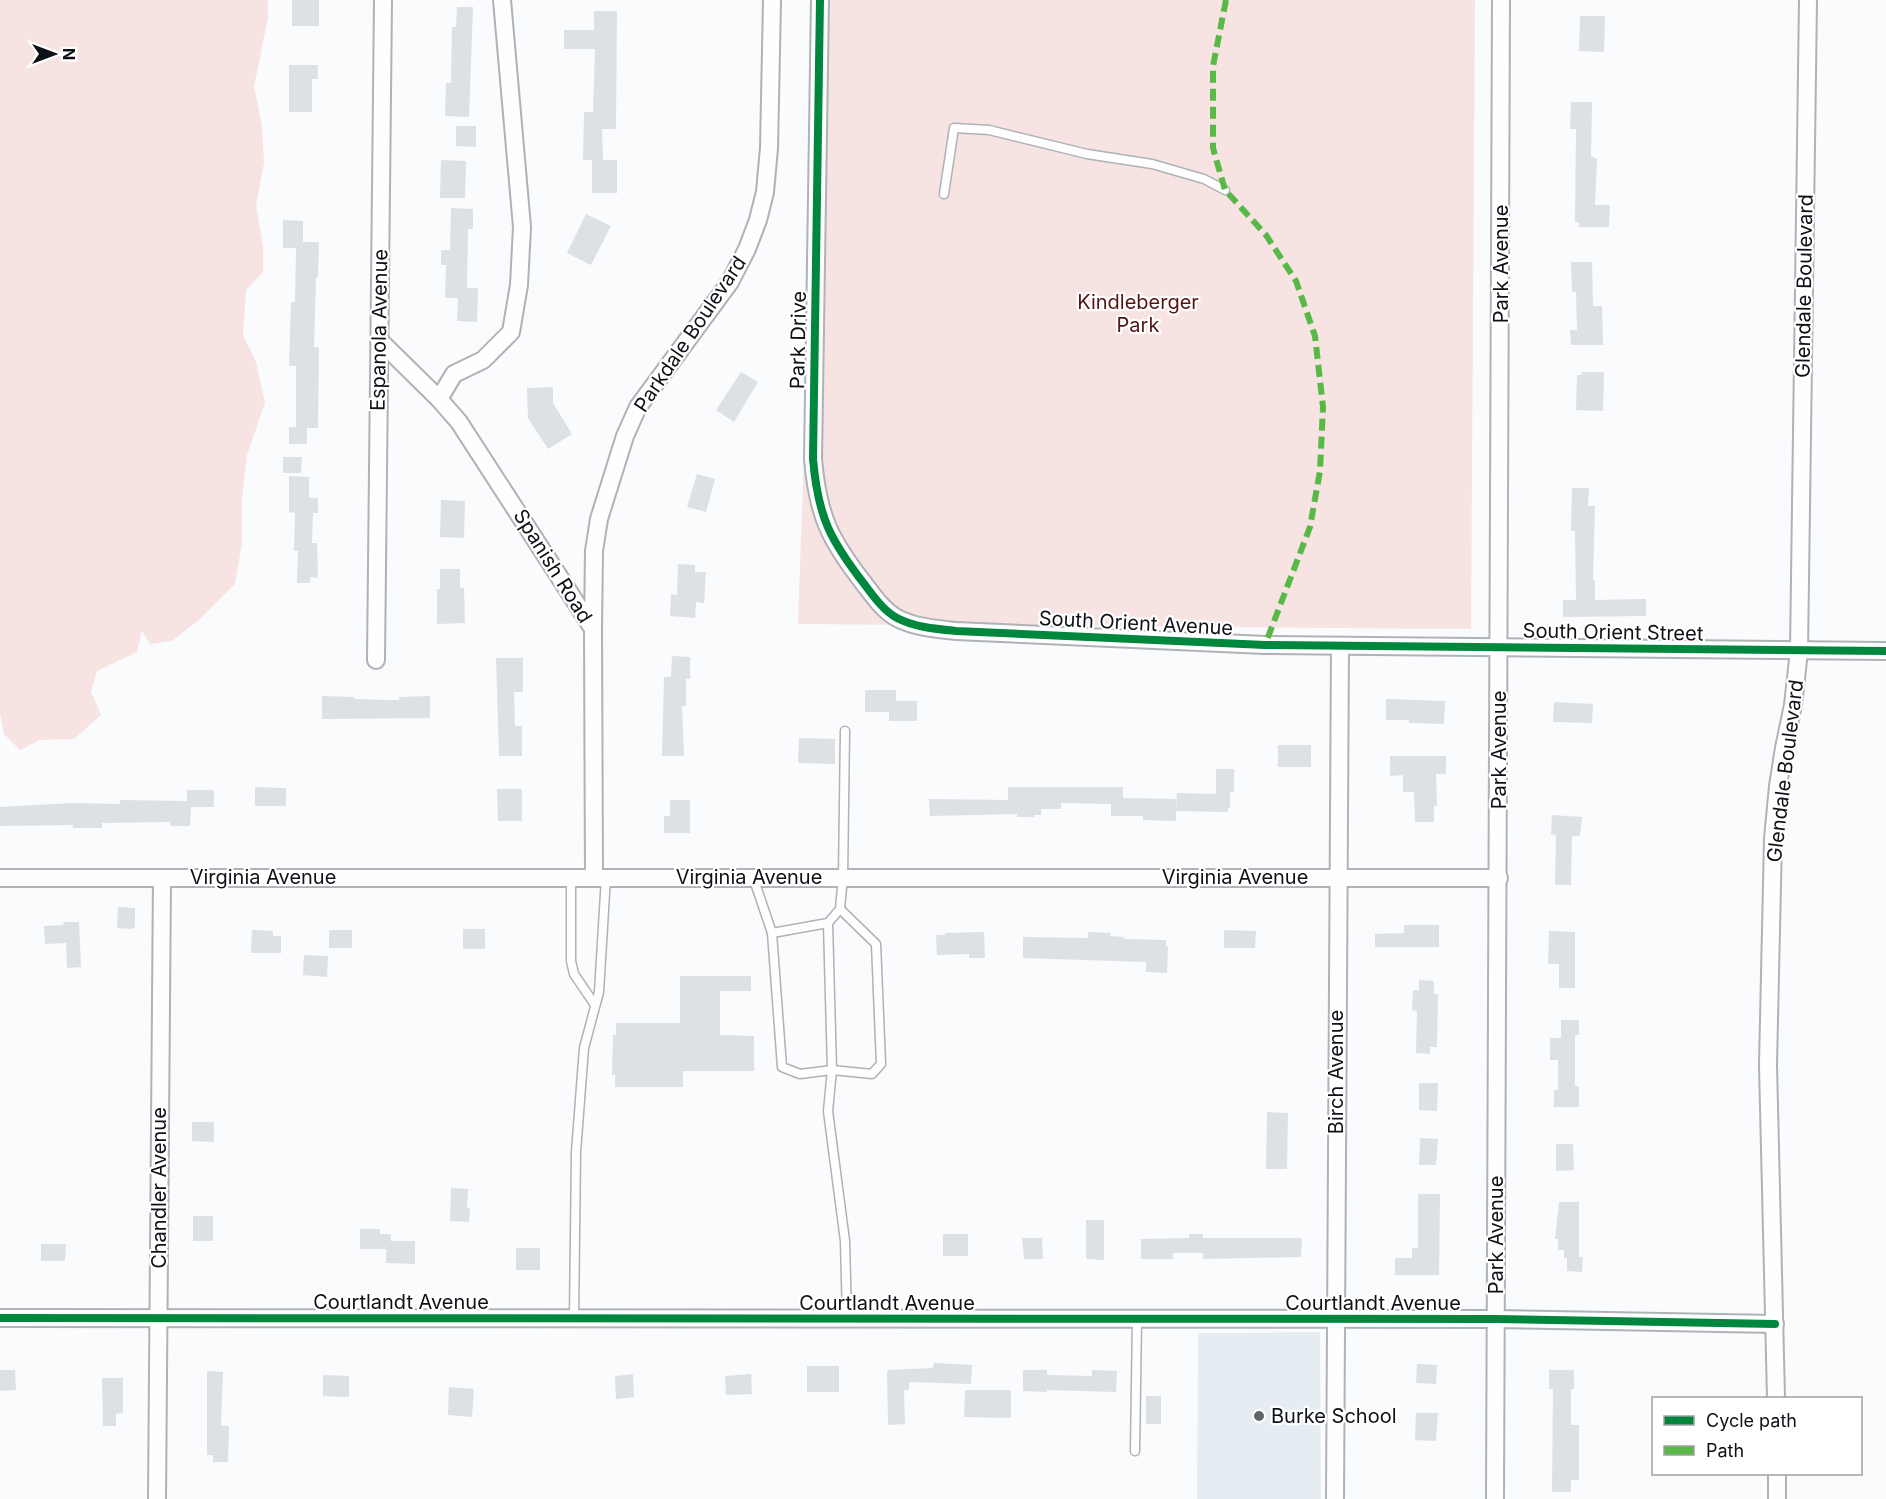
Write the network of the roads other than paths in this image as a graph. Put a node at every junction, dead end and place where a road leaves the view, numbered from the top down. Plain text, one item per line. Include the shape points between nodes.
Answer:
1 (383, 0) edge
2 (502, 0) edge
3 (772, 0) edge
4 (820, 0) edge
5 (1501, 0) edge
6 (1808, 0) edge
7 (1225, 190) dead end
8 (944, 194) dead end
9 (379, 340) junction
10 (439, 399) junction
11 (593, 629) junction
12 (930, 629) joint
13 (1340, 646) junction
14 (1499, 647) junction
15 (1799, 651) junction
16 (1886, 651) edge
17 (376, 660) dead end
18 (845, 731) dead end
19 (572, 877) junction
20 (600, 877) junction
21 (753, 877) junction
22 (843, 877) junction
23 (1337, 877) junction
24 (0, 878) edge
25 (162, 878) junction
26 (1499, 878) junction
27 (840, 909) junction
28 (828, 923) junction
29 (772, 933) junction
30 (595, 1005) junction
31 (832, 1070) junction
32 (0, 1318) edge
33 (158, 1318) junction
34 (574, 1318) junction
35 (847, 1319) junction
36 (1137, 1319) junction
37 (1495, 1319) junction
38 (1335, 1320) junction
39 (1775, 1324) junction
40 (1776, 1397) edge
41 (1135, 1451) dead end
42 (1777, 1475) edge
43 (157, 1499) edge
44 (1335, 1499) edge
45 (1495, 1499) edge
46 (1777, 1499) edge

1 - 9 street, Espanola Avenue
2 - 10 street via 522,227 519,285 511,332 483,360 454,374
3 - 11 street, Parkdale Boulevard via 769,148 758,220 730,282 638,407 625,436 597,530
4 - 12 street, Park Drive via 813,459 816,492 833,541 878,603 897,618
5 - 14 street, Park Avenue
6 - 15 street, Glendale Boulevard
7 - 8 lane via 1204,179 1152,164 1087,154 989,130 954,128
9 - 10 street, Spanish Road
9 - 17 street, Espanola Avenue
10 - 11 street, Spanish Road via 489,466
11 - 20 street, Spanish Road
12 - 13 street, South Orient Avenue
13 - 14 street, South Orient Street
13 - 23 street, Birch Avenue
14 - 15 street, South Orient Street
14 - 26 street, Park Avenue
15 - 16 street, South Orient Street
15 - 39 street, Glendale Boulevard via 1773,839 1768,1065
18 - 22 lane
19 - 20 street, Virginia Avenue
19 - 25 street, Virginia Avenue
19 - 30 lane via 571,961 574,974
20 - 21 street, Virginia Avenue
20 - 30 lane via 599,992
21 - 22 street, Virginia Avenue
21 - 29 lane
22 - 23 street, Virginia Avenue
22 - 27 lane
23 - 26 street, Virginia Avenue
23 - 38 street, Birch Avenue
24 - 25 street, Virginia Avenue
25 - 33 street, Chandler Avenue
26 - 37 street, Park Avenue
27 - 28 lane
27 - 31 lane via 876,944 881,1064 873,1074
28 - 29 lane
28 - 31 lane
29 - 31 lane via 782,1067 800,1074
30 - 34 lane via 584,1048 576,1152
31 - 35 lane via 828,1111 845,1241
32 - 33 street, Courtlandt Avenue
33 - 34 street, Courtlandt Avenue
33 - 43 street, Chandler Avenue
34 - 35 street, Courtlandt Avenue
35 - 36 street, Courtlandt Avenue
36 - 38 street, Courtlandt Avenue
36 - 41 lane
37 - 38 street, Courtlandt Avenue
37 - 39 street, Courtlandt Avenue
37 - 45 street, Park Avenue
38 - 44 street, Birch Avenue
39 - 40 street, Glendale Boulevard
42 - 46 street

